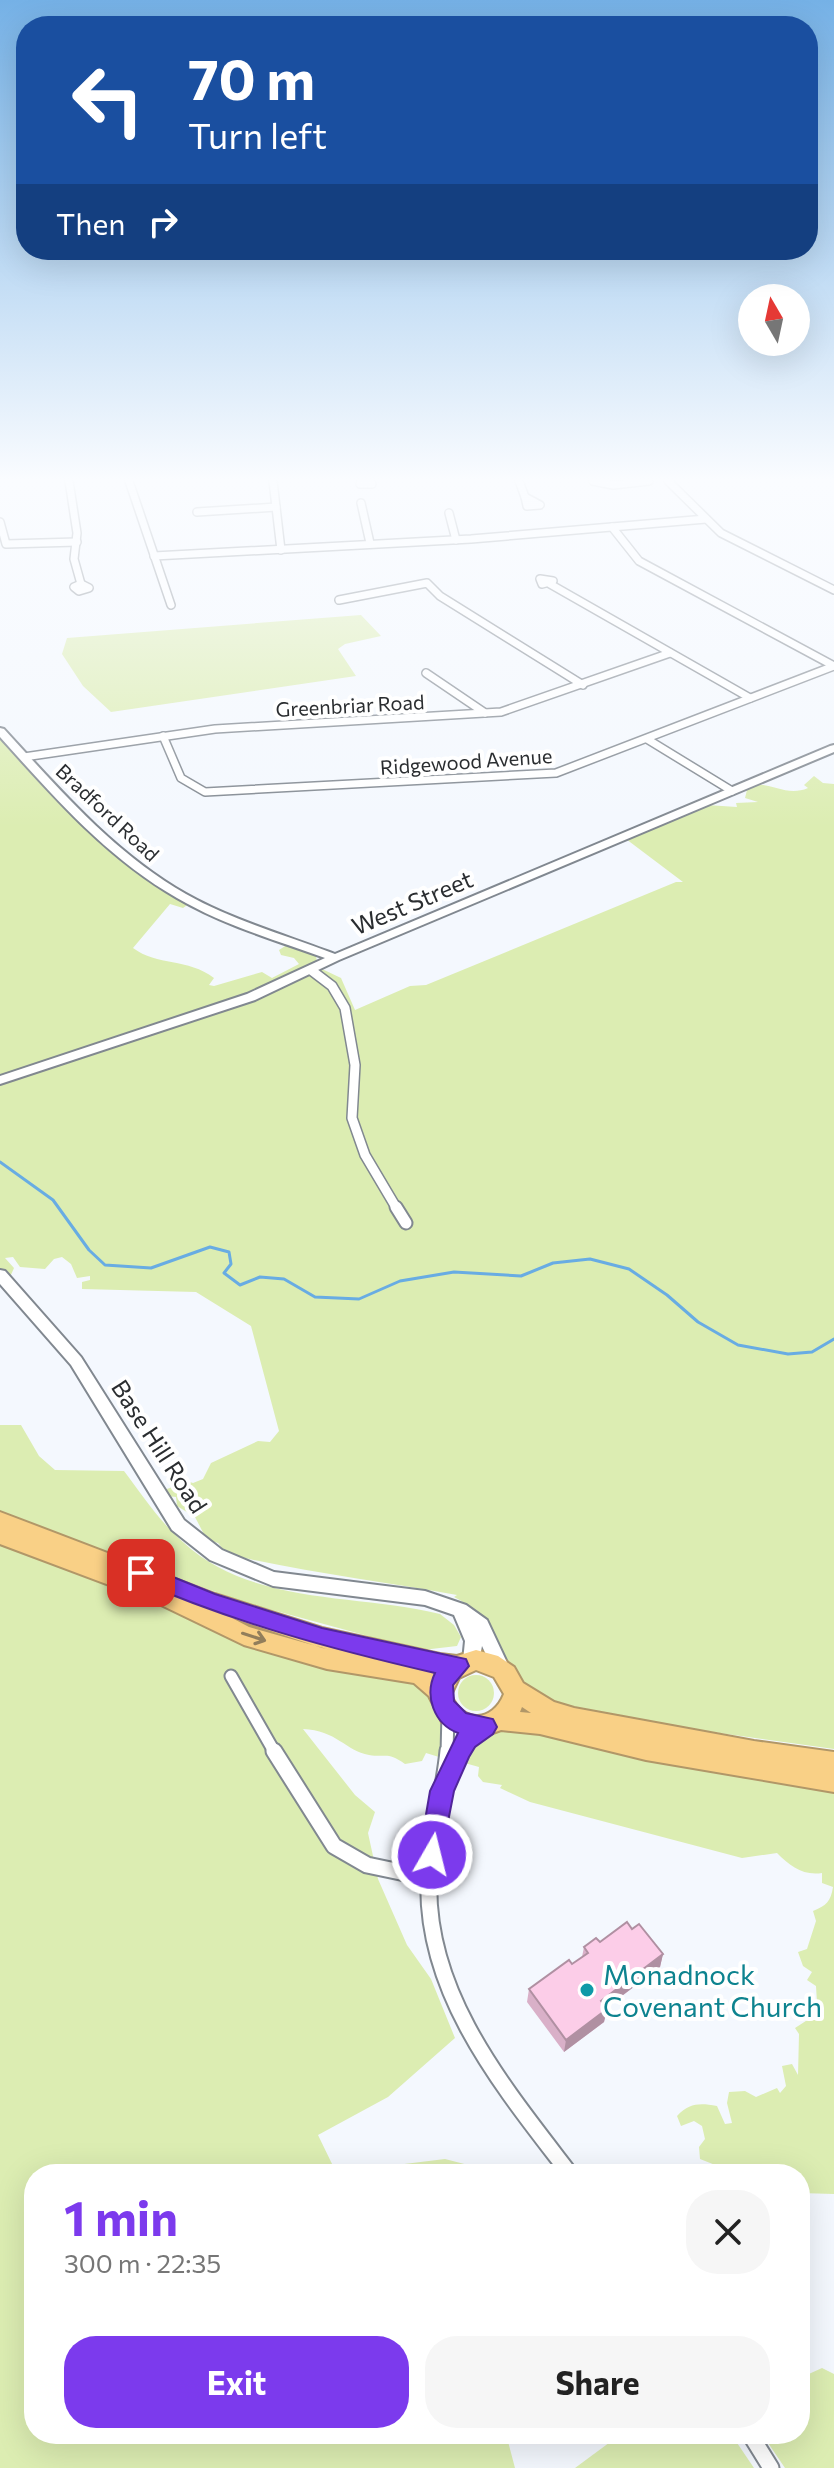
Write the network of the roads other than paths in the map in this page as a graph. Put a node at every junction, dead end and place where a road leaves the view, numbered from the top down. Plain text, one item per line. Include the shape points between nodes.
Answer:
1 (168, 596) edge
2 (359, 596) edge
3 (440, 596) edge
4 (571, 596) edge
5 (704, 596) edge
6 (339, 600) dead end
7 (171, 605) dead end
8 (670, 653) junction
9 (834, 666) edge
10 (426, 673) dead end
11 (583, 685) junction
12 (750, 698) junction
13 (485, 713) junction
14 (0, 731) edge
15 (163, 736) junction
16 (647, 739) junction
17 (834, 748) edge
18 (24, 757) junction
19 (732, 791) junction
20 (335, 958) junction
21 (311, 970) junction
22 (0, 1080) edge
23 (406, 1223) dead end
24 (0, 1275) edge
25 (0, 1521) edge
26 (0, 1535) edge
27 (460, 1610) junction
28 (465, 1663) junction
29 (501, 1669) junction
30 (231, 1676) dead end
31 (514, 1690) junction
32 (444, 1702) junction
33 (493, 1724) junction
34 (834, 1763) edge
35 (834, 1781) edge
36 (442, 1791) junction
37 (429, 1878) junction
38 (562, 2164) edge
39 (756, 2444) edge
40 (771, 2468) edge

1 - 7 street
2 - 6 street
3 - 11 street
4 - 8 street
5 - 9 street
8 - 11 street, Greenbriar Road
8 - 12 street
9 - 12 street, Ridgewood Avenue
10 - 13 street
11 - 13 street, Greenbriar Road via 522,707
12 - 16 street, Ridgewood Avenue
13 - 15 street, Greenbriar Road
14 - 18 street, Bradford Road
15 - 16 street, Ridgewood Avenue via 184,784 215,792 556,773
15 - 18 street, Greenbriar Road
16 - 19 street
17 - 19 street, West Street
18 - 20 street, Bradford Road via 144,872 184,897
19 - 20 street, West Street
20 - 21 street, West Street
21 - 22 street, West Street via 223,1007
21 - 23 street via 332,986 345,1008 355,1065 352,1118 365,1155
24 - 27 street, Base Hill Road via 76,1361 178,1525 216,1555 273,1579 425,1598
25 - 28 highway via 210,1602 322,1638 440,1664
26 -> 32 highway via 165,1596 244,1635 327,1659 420,1674
27 - 28 street via 474,1641
27 - 29 street, Base Hill Road via 481,1625
28 - 29 highway via 487,1662
28 - 32 highway via 446,1675
29 - 31 highway
30 - 37 street via 334,1846 367,1865
31 - 33 highway via 513,1705
31 - 34 highway via 548,1711 574,1718
32 - 33 highway via 460,1723
32 - 36 street
33 - 35 highway via 540,1724 646,1749
33 - 36 street via 467,1739
36 - 37 street
37 - 38 street via 428,1900 447,1982 486,2062
39 - 40 street

